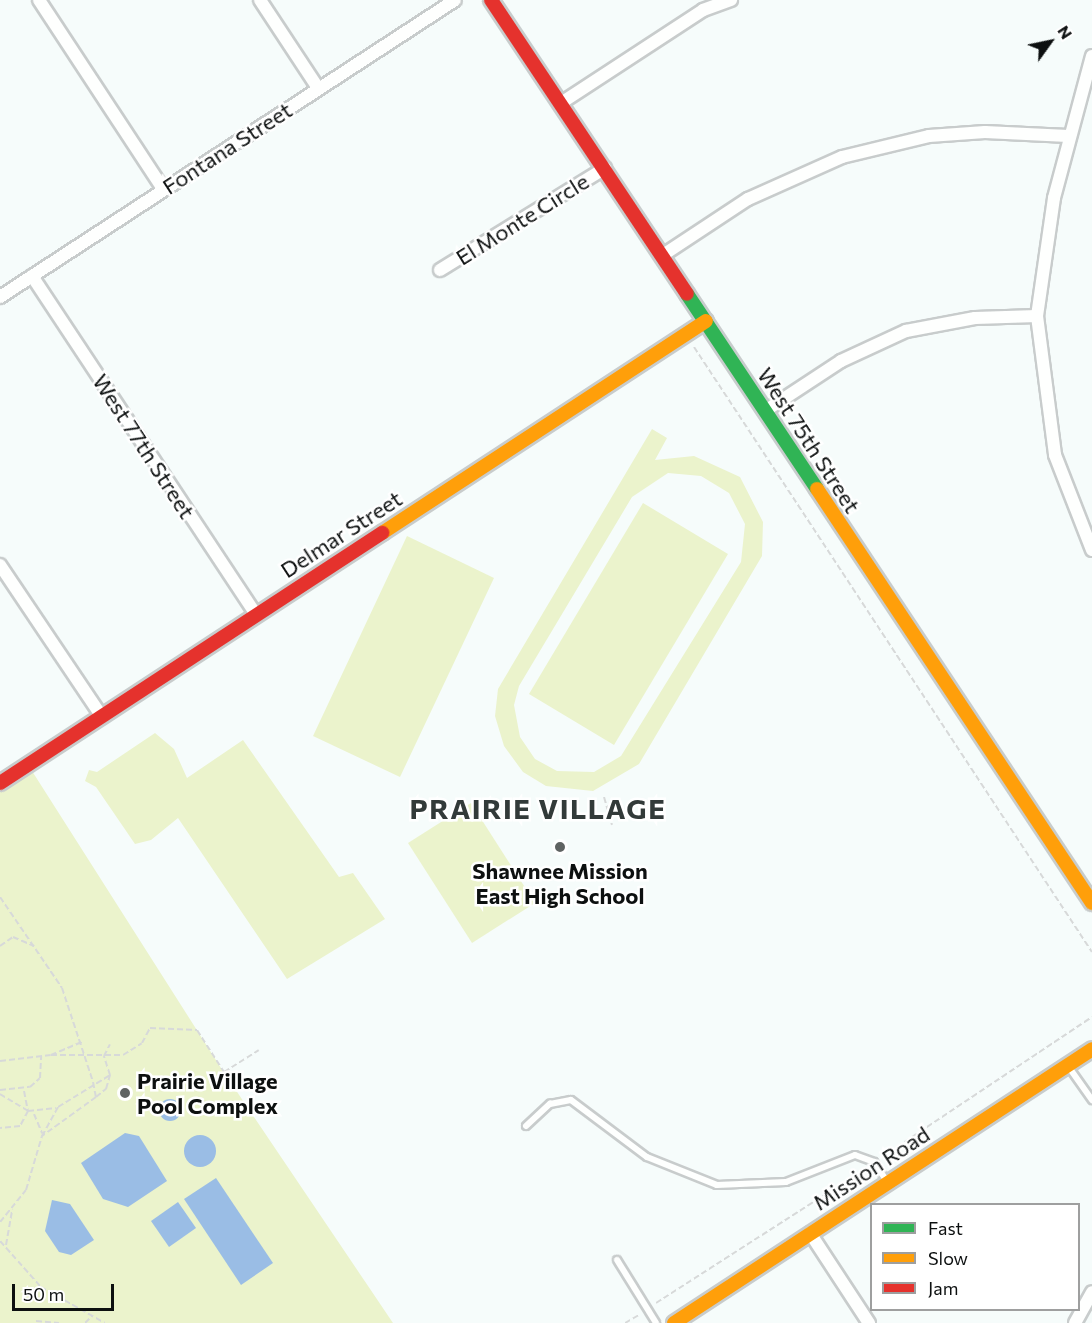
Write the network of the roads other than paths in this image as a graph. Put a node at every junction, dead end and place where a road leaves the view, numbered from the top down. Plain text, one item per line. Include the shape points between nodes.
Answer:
1 (39, 0) edge
2 (260, 0) edge
3 (455, 0) edge
4 (491, 0) edge
5 (711, 0) edge
6 (731, 0) edge
7 (703, 10) junction
8 (1092, 56) edge
9 (318, 88) junction
10 (561, 103) junction
11 (1068, 136) junction
12 (605, 168) junction
13 (164, 189) junction
14 (663, 255) junction
15 (440, 270) dead end
16 (32, 276) junction
17 (0, 297) edge
18 (1037, 316) junction
19 (706, 321) junction
20 (765, 411) junction
21 (1092, 550) edge
22 (0, 565) edge
23 (256, 614) junction
24 (102, 717) junction
25 (0, 783) edge
26 (1092, 903) edge
27 (1092, 1049) edge
28 (1067, 1065) junction
29 (1092, 1100) edge
30 (526, 1126) dead end
31 (887, 1181) junction
32 (810, 1233) junction
33 (617, 1260) dead end
34 (1092, 1292) edge
35 (656, 1323) edge
36 (674, 1323) edge
37 (869, 1323) edge
38 (1075, 1323) edge

1 - 13 street
2 - 9 street
3 - 9 street, Fontana Street
4 - 10 main road, West 75th Street
5 - 7 street
6 - 7 street
7 - 10 street
8 - 11 street
9 - 13 street, Fontana Street
10 - 12 main road, West 75th Street
11 - 14 street via 929,136 842,157 748,199
11 - 18 street via 1045,244
12 - 14 main road, West 75th Street
12 - 15 street, El Monte Circle
13 - 16 street, Fontana Street
14 - 19 main road, West 75th Street
16 - 17 street, Fontana Street
16 - 23 street, West 77th Street
18 - 20 street via 975,318 906,332 841,361
18 - 21 street via 1055,455
19 - 20 main road, West 75th Street
19 - 23 main road, Delmar Street
20 - 26 main road, West 75th Street
22 - 24 street
23 - 24 main road, Delmar Street
24 - 25 main road, Delmar Street
27 - 28 main road, Mission Road
28 - 29 lane
28 - 31 main road, Mission Road
30 - 31 lane via 550,1104 571,1100 647,1157 717,1185 786,1182 855,1155 874,1162
31 - 32 main road, Mission Road
32 - 36 main road, Mission Road
32 - 37 street
33 - 35 lane
34 - 38 street

